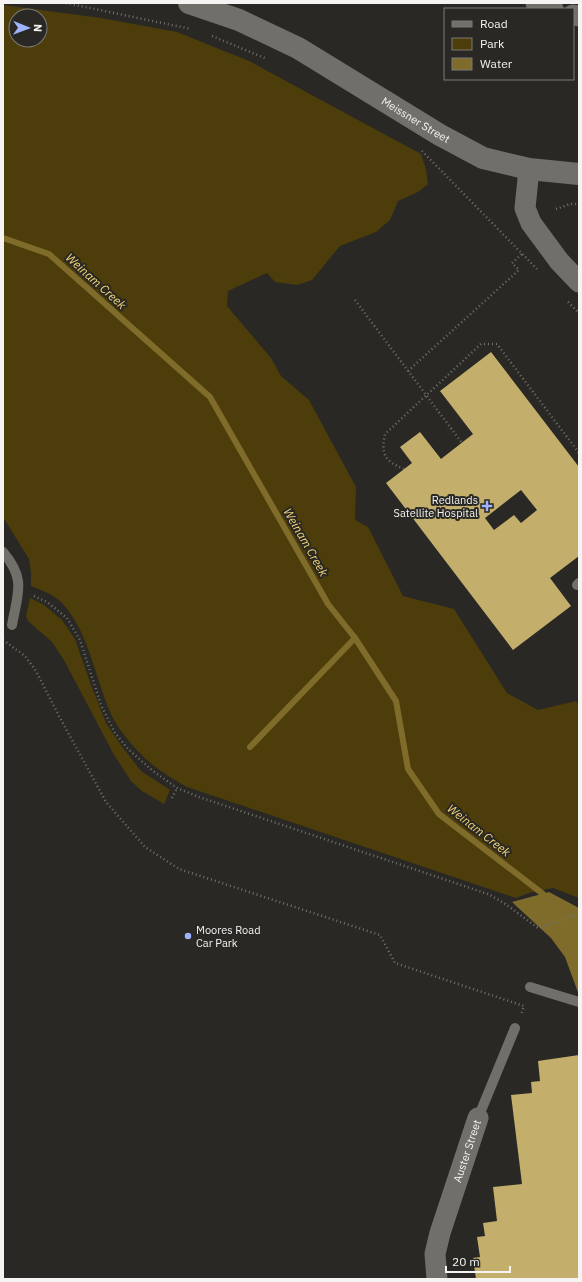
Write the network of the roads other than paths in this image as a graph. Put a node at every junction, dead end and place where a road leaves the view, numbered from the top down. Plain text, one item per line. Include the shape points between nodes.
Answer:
1 (188, 3) edge
2 (536, 3) edge
3 (551, 8) edge
4 (529, 169) junction
5 (579, 174) edge
6 (579, 282) edge
7 (3, 552) edge
8 (12, 625) dead end
9 (530, 987) dead end
10 (579, 1002) edge
11 (515, 1028) road end
12 (478, 1118) joint
13 (437, 1279) edge

1 - 4 street, Meissner Street via 239,20 298,48 440,135 483,158
2 - 3 street
4 - 5 street, Meissner Street
4 - 6 street via 525,208 531,223
7 - 8 lane via 19,577
9 - 10 lane
11 - 12 lane, Auster Street
12 - 13 street, Auster Street via 440,1233 435,1254

